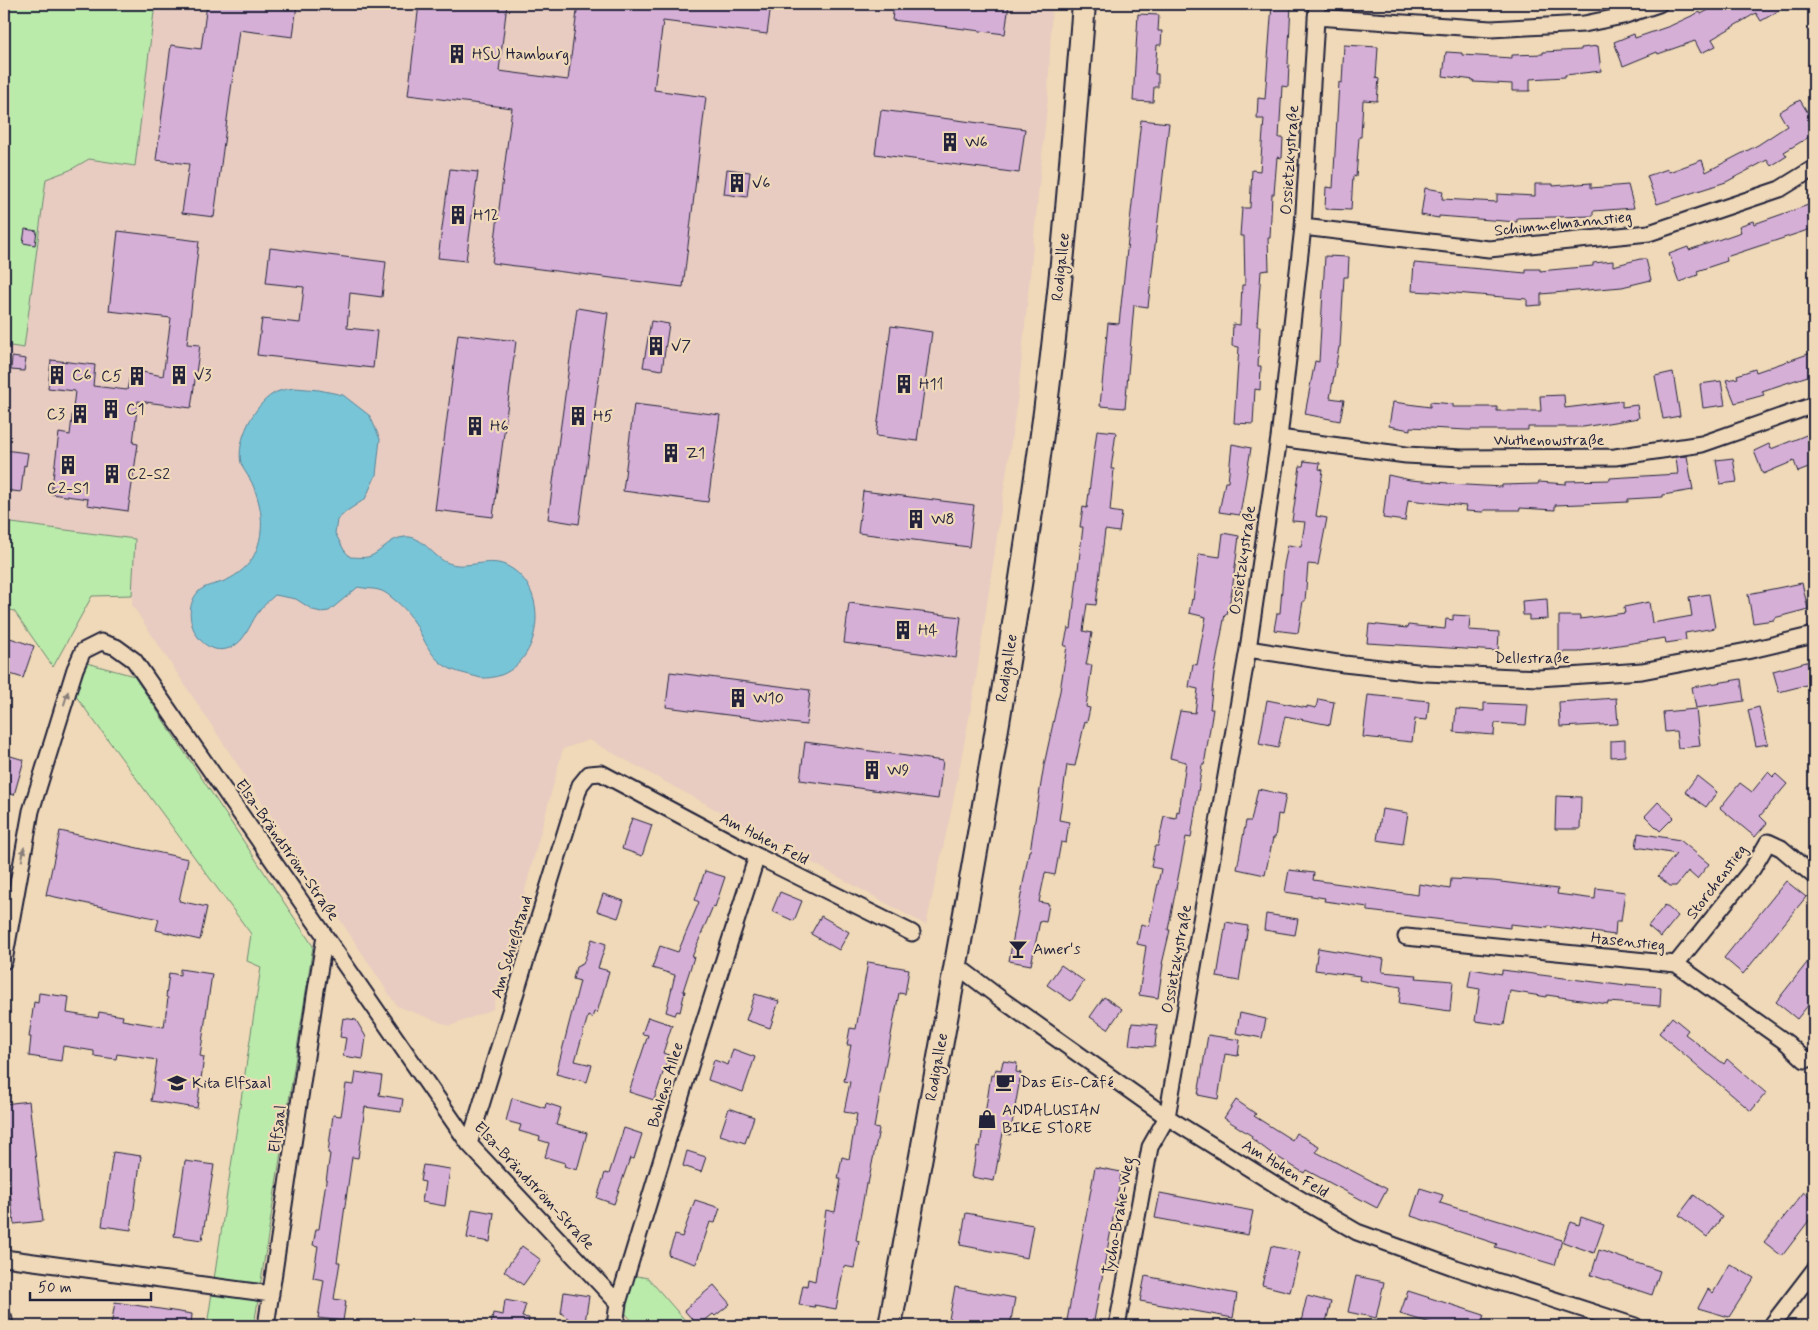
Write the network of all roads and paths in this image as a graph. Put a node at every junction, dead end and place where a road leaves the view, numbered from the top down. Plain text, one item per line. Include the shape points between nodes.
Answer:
1 (1084, 4) edge
2 (1659, 4) edge
3 (1317, 10) edge
4 (1814, 168) edge
5 (1303, 227) junction
6 (1814, 405) edge
7 (1279, 438) junction
8 (1814, 635) edge
9 (1248, 649) junction
10 (602, 773) joint
11 (757, 856) junction
12 (1814, 876) edge
13 (9, 901) edge
14 (912, 933) dead end
15 (325, 936) junction
16 (1406, 937) dead end
17 (4, 962) edge
18 (1676, 964) junction
19 (956, 965) junction
20 (1814, 1058) edge
21 (1167, 1117) junction
22 (469, 1144) junction
23 (4, 1258) edge
24 (1814, 1270) edge
25 (271, 1294) junction
26 (618, 1303) junction
27 (4, 1319) edge
28 (4, 1326) edge
29 (266, 1326) edge
30 (615, 1326) edge
31 (890, 1326) edge
32 (1117, 1326) edge
33 (1635, 1326) edge
34 (1771, 1326) edge

1 - 19 main road, Rodigallee via 1069,191 1045,410 1003,696
2 - 3 street via 1584,24 1491,29
3 - 5 street, Ossietzkystraße
4 - 5 street, Schimmelmannstieg via 1780,188 1649,233 1489,249
5 - 7 street, Ossietzkystraße
6 - 7 street, Wuthenowstraße via 1702,444 1615,457 1406,456
7 - 9 street, Ossietzkystraße
8 - 9 street, Dellestraße via 1642,670 1539,678 1426,673
9 - 21 street, Ossietzkystraße
10 - 11 street, Am Hohen Feld
10 - 22 street, Am Schießstand via 589,774 580,785
11 - 14 street, Am Hohen Feld
11 - 26 street, Bohlens Allee
12 - 18 street, Storchenstieg via 1781,848 1768,842 1753,868
13 -> 15 street, Elsa-Brändström-Straße via 31,811 75,669 83,651 101,642 116,647 134,660
13 - 17 street, Elsa-Brändström-Straße
15 - 22 street, Elsa-Brändström-Straße
15 - 25 street, Elfsaal
16 - 18 street, Hasenstieg
18 - 20 street, Hasenstieg via 1787,1043 1805,1060
19 - 21 street, Am Hohen Feld
19 - 31 main road, Rodigallee
21 - 32 street, Tycho-Brahe-Weg via 1150,1147
21 - 33 street, Am Hohen Feld via 1357,1232
22 - 26 street, Elsa-Brändström-Straße
23 - 25 street
24 - 34 street
25 - 29 street, Elfsaal
26 - 30 street, Bohlens Allee
27 - 28 street

